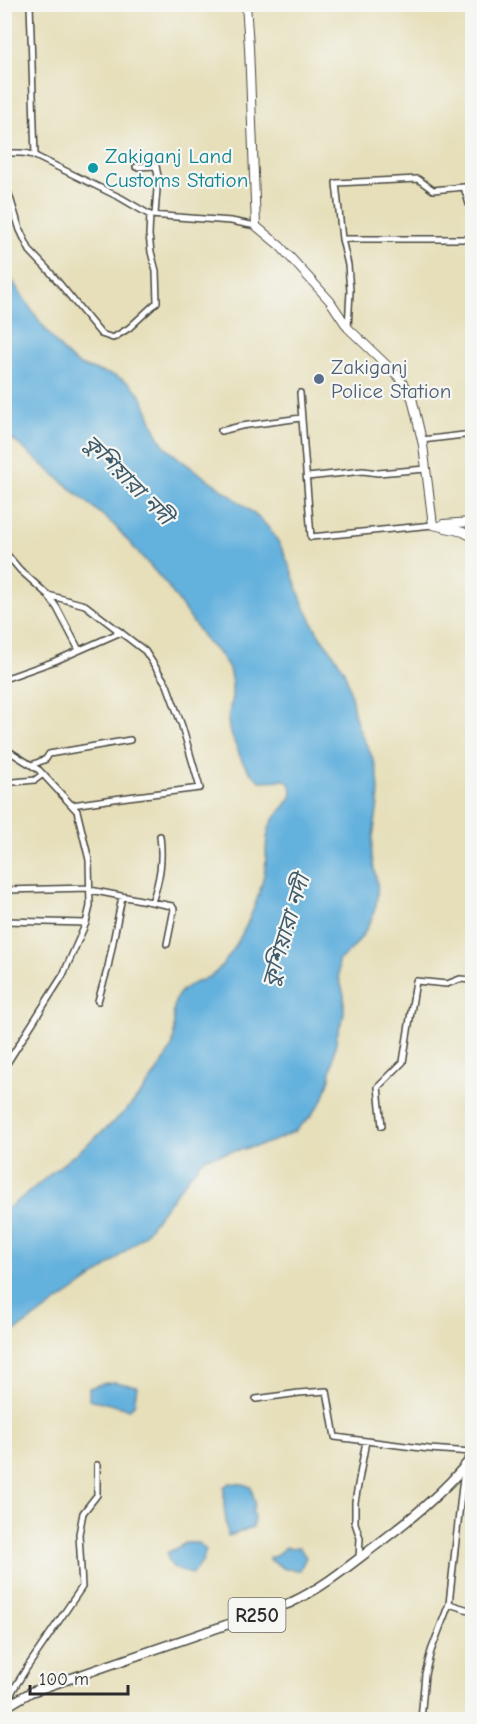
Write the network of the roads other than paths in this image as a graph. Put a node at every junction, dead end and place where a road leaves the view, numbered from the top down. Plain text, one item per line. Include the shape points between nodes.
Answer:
1 (30, 4) edge
2 (246, 4) edge
3 (4, 152) edge
4 (35, 156) junction
5 (136, 167) dead end
6 (4, 186) edge
7 (472, 204) edge
8 (152, 215) junction
9 (256, 226) junction
10 (342, 239) junction
11 (472, 239) edge
12 (348, 328) junction
13 (300, 393) dead end
14 (301, 418) junction
15 (221, 431) dead end
16 (472, 434) edge
17 (422, 440) junction
18 (426, 469) junction
19 (307, 477) junction
20 (472, 522) edge
21 (433, 525) junction
22 (472, 537) edge
23 (4, 551) edge
24 (48, 595) junction
25 (121, 632) junction
26 (79, 650) junction
27 (4, 679) edge
28 (130, 740) dead end
29 (4, 748) edge
30 (32, 765) junction
31 (43, 774) junction
32 (4, 783) edge
33 (72, 805) junction
34 (160, 836) dead end
35 (90, 889) junction
36 (4, 890) edge
37 (122, 897) junction
38 (152, 902) junction
39 (4, 921) edge
40 (86, 923) junction
41 (167, 944) dead end
42 (472, 980) edge
43 (99, 1001) dead end
44 (4, 1068) edge
45 (382, 1126) dead end
46 (256, 1399) dead end
47 (366, 1441) junction
48 (472, 1452) edge
49 (472, 1457) edge
50 (97, 1465) dead end
51 (464, 1468) junction
52 (359, 1559) junction
53 (449, 1604) junction
54 (472, 1611) edge
55 (5, 1707) edge
56 (421, 1719) edge

1 - 4 street
2 - 9 street
3 - 4 street via 28,152
4 - 8 street
5 - 8 street via 156,166
6 - 8 street via 30,251 101,334 113,338 157,302 149,235
7 - 10 street via 464,188 433,190 418,179 336,183
8 - 9 street
9 - 12 street via 280,246 330,301
10 - 11 street
10 - 12 street via 349,274
12 - 17 street via 398,376 412,398
13 - 14 street
14 - 15 street
14 - 19 street
16 - 17 street
17 - 18 street
18 - 19 street
18 - 21 street
19 - 21 street via 311,537
20 - 21 street
21 - 22 street
23 - 24 street
24 - 25 street via 85,605
24 - 26 street
25 - 26 street
25 - 33 street via 145,651 166,685 200,789
26 - 27 street
28 - 30 street via 49,754
29 - 30 street
30 - 31 street
31 - 32 street via 35,780
31 - 33 street
33 - 35 street via 89,860
34 - 38 street via 162,867
35 - 36 street
35 - 37 street
35 - 40 street
37 - 38 street
37 - 43 street
38 - 41 street via 174,909
39 - 40 street
40 - 44 street via 63,975
42 - 45 street via 447,984 416,981 403,1062 378,1087
46 - 47 street via 327,1391 335,1437
47 - 48 street
47 - 52 street via 355,1502
49 - 51 main road, R250
50 - 55 street via 97,1495 83,1513 79,1534 82,1587
51 - 52 main road, R250
51 - 53 street
52 - 55 main road, R250 via 290,1604 32,1692
53 - 54 street
53 - 56 street via 425,1674

